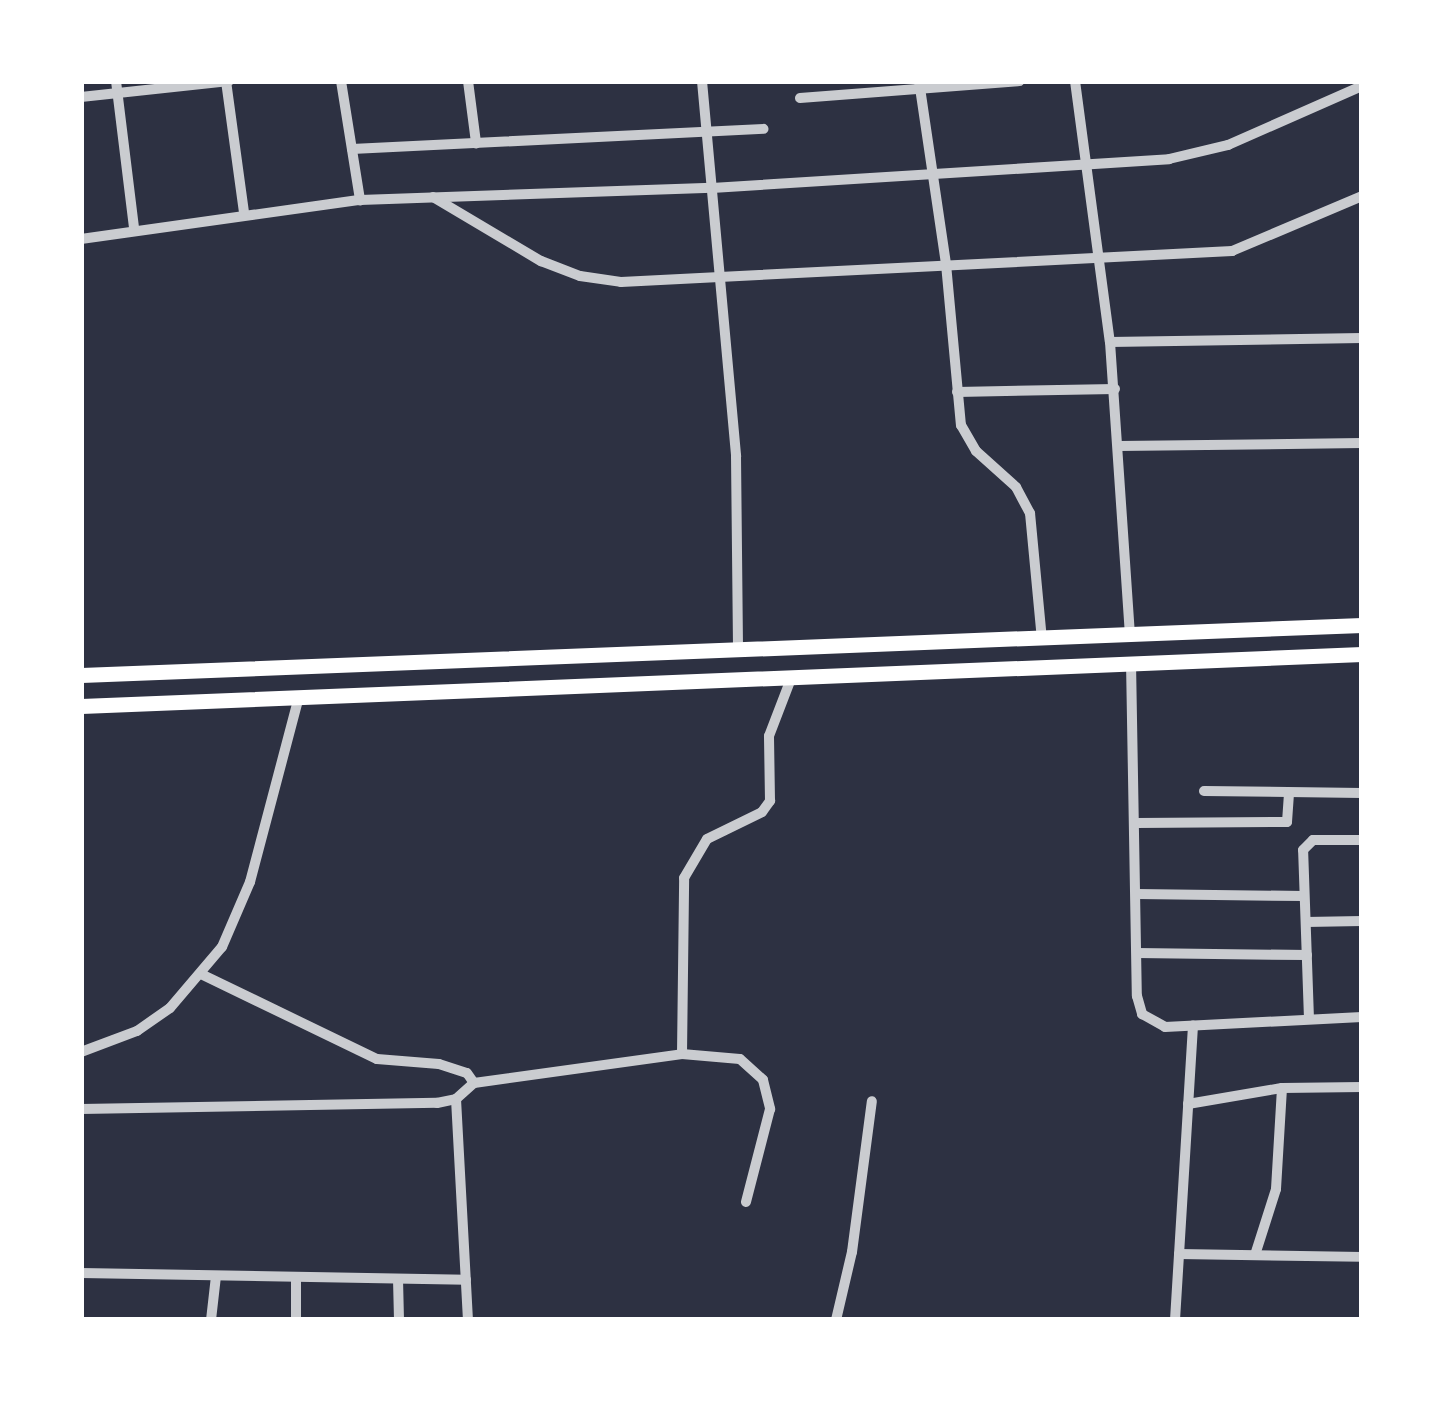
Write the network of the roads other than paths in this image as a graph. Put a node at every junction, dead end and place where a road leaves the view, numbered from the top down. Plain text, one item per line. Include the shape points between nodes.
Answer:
1 (227, 81) edge
2 (341, 81) edge
3 (467, 81) edge
4 (702, 81) edge
5 (1019, 81) edge
6 (1075, 81) edge
7 (920, 85) edge
8 (1362, 86) edge
9 (117, 87) edge
10 (81, 97) edge
11 (800, 98) dead end
12 (764, 129) dead end
13 (707, 132) junction
14 (476, 143) junction
15 (352, 149) junction
16 (1088, 163) junction
17 (933, 174) junction
18 (712, 188) junction
19 (1362, 196) edge
20 (433, 197) junction
21 (360, 200) junction
22 (244, 213) junction
23 (134, 227) junction
24 (81, 239) edge
25 (1099, 256) junction
26 (946, 264) junction
27 (719, 278) junction
28 (1362, 338) edge
29 (1110, 342) junction
30 (1115, 389) junction
31 (957, 392) junction
32 (1362, 442) edge
33 (1119, 446) junction
34 (1362, 625) edge
35 (1130, 636) junction
36 (1042, 639) junction
37 (828, 647) junction
38 (738, 650) junction
39 (1362, 654) edge
40 (1131, 662) junction
41 (81, 675) edge
42 (831, 675) junction
43 (792, 676) junction
44 (298, 697) junction
45 (81, 706) edge
46 (1204, 791) dead end
47 (1362, 793) edge
48 (1289, 794) junction
49 (1136, 823) junction
50 (1362, 839) edge
51 (1137, 894) junction
52 (1304, 896) junction
53 (1362, 921) edge
54 (1306, 922) junction
55 (1137, 953) junction
56 (1307, 955) junction
57 (202, 975) junction
58 (1362, 1017) edge
59 (1310, 1019) junction
60 (1193, 1026) junction
61 (682, 1048) junction
62 (81, 1052) edge
63 (474, 1083) junction
64 (1362, 1087) edge
65 (1282, 1088) junction
66 (456, 1099) junction
67 (872, 1101) dead end
68 (1188, 1104) junction
69 (81, 1109) edge
70 (746, 1202) dead end
71 (1179, 1254) junction
72 (1256, 1256) junction
73 (1362, 1257) edge
74 (81, 1273) edge
75 (216, 1276) junction
76 (296, 1277) junction
77 (398, 1279) junction
78 (466, 1280) junction
79 (211, 1320) edge
80 (296, 1320) edge
81 (399, 1320) edge
82 (468, 1320) edge
83 (836, 1320) edge
84 (1174, 1320) edge

1 - 9 street
1 - 22 street
2 - 15 street
3 - 14 street
4 - 13 street
5 - 7 street
6 - 16 street
7 - 11 street
7 - 17 street
8 - 16 street via 1209,152
9 - 10 street
9 - 23 street
12 - 13 street
13 - 14 street
13 - 18 street
14 - 15 street
15 - 21 street
16 - 17 street
16 - 25 street
17 - 18 street
17 - 26 street
18 - 20 street
18 - 27 street
19 - 25 street via 1241,249
20 - 21 street
20 - 27 street via 580,276
21 - 22 street
22 - 23 street
23 - 24 street
25 - 26 street
25 - 29 street
26 - 27 street
26 - 31 street
27 - 38 street via 736,456
28 - 29 street
29 - 30 street
30 - 31 street
30 - 33 street
31 - 36 street via 969,443 1006,476 1030,513
32 - 33 street
33 - 35 street
34 - 35 main road
35 - 36 main road
36 - 37 main road
37 - 38 main road
37 - 42 main road
38 - 41 main road
39 - 40 main road
40 - 42 main road
40 - 49 street
42 - 43 main road
43 - 44 main road
43 - 61 street via 770,736 770,801 707,839 684,878
44 - 45 main road
44 - 57 street via 250,883
46 - 48 street
47 - 48 street
48 - 49 street via 1287,822
49 - 51 street
50 - 52 street via 1308,842
51 - 52 street
51 - 55 street
52 - 54 street
53 - 54 street
54 - 56 street
55 - 56 street
55 - 60 street via 1138,1006 1148,1021
56 - 59 street
57 - 62 street via 154,1020
57 - 63 street via 377,1059 439,1064
58 - 59 street
59 - 60 street
60 - 68 street
61 - 63 street
61 - 70 street via 740,1059 767,1089 767,1135
63 - 66 street
64 - 65 street
65 - 68 street
65 - 72 street via 1276,1189
66 - 69 street
66 - 78 street
67 - 83 street
68 - 71 street
71 - 72 street
71 - 84 street
72 - 73 street
74 - 75 street
75 - 76 street
75 - 79 street
76 - 77 street
76 - 80 street
77 - 78 street
77 - 81 street
78 - 82 street

